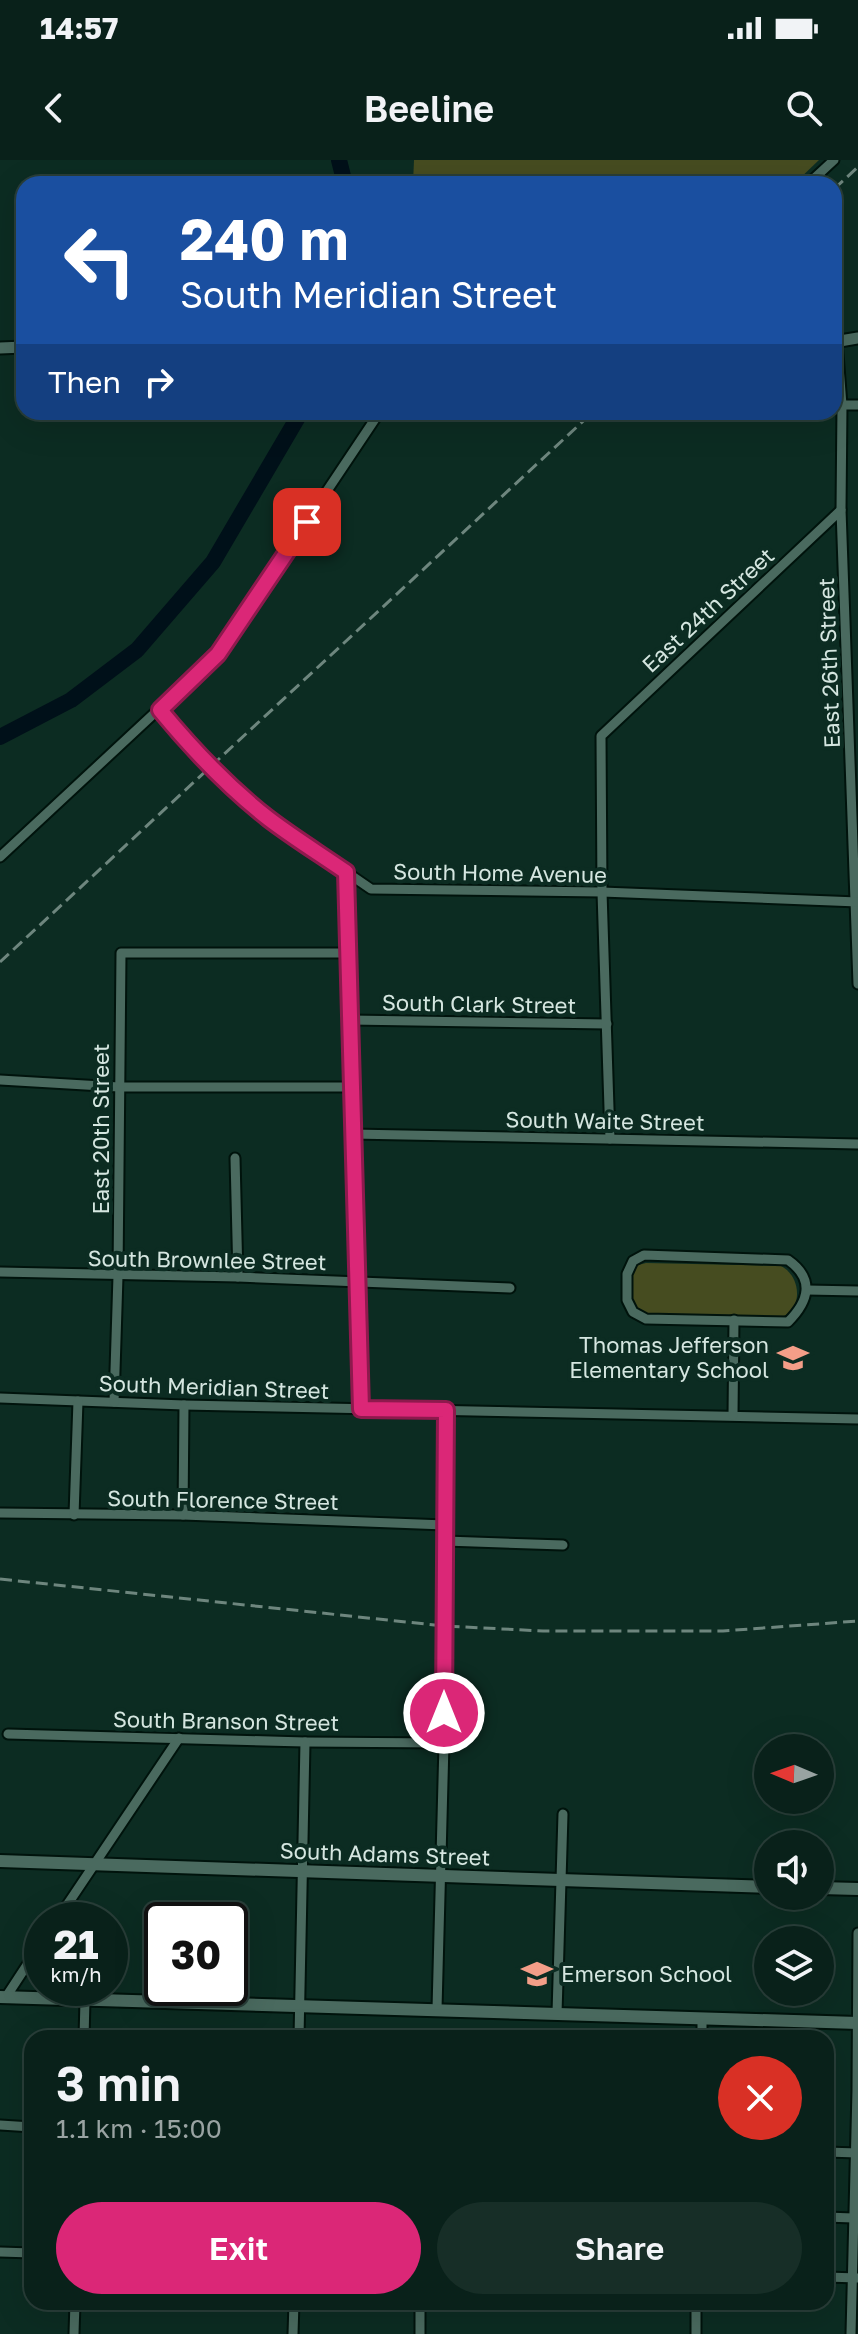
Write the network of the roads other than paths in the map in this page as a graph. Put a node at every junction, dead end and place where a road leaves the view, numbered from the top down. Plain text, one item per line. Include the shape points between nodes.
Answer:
1 (834, 160) edge
2 (817, 176) edge
3 (842, 405) edge
4 (858, 405) edge
5 (374, 420) edge
6 (842, 420) edge
7 (841, 510) junction
8 (853, 682) edge
9 (160, 710) junction
10 (0, 857) edge
11 (346, 872) junction
12 (602, 892) junction
13 (857, 902) edge
14 (348, 953) junction
15 (858, 984) edge
16 (350, 1020) junction
17 (607, 1024) junction
18 (0, 1080) edge
19 (119, 1087) junction
20 (351, 1087) junction
21 (352, 1134) junction
22 (610, 1139) junction
23 (858, 1144) edge
24 (235, 1158) dead end
25 (0, 1272) edge
26 (118, 1276) junction
27 (238, 1277) junction
28 (357, 1282) junction
29 (510, 1288) dead end
30 (807, 1290) junction
31 (858, 1291) edge
32 (734, 1320) junction
33 (0, 1398) edge
34 (78, 1401) junction
35 (114, 1402) junction
36 (184, 1405) junction
37 (361, 1409) junction
38 (446, 1410) junction
39 (733, 1415) junction
40 (858, 1419) edge
41 (0, 1513) edge
42 (74, 1515) junction
43 (183, 1515) junction
44 (445, 1525) junction
45 (445, 1541) junction
46 (563, 1545) dead end
47 (8, 1734) dead end
48 (179, 1738) junction
49 (305, 1742) junction
50 (444, 1743) junction
51 (563, 1814) dead end
52 (0, 1861) edge
53 (95, 1863) junction
54 (303, 1872) junction
55 (440, 1875) junction
56 (561, 1879) junction
57 (754, 1886) edge
58 (834, 1888) edge
59 (858, 1889) edge
60 (69, 1902) edge
61 (858, 1933) edge
62 (24, 1967) edge
63 (3, 1997) edge
64 (24, 1998) edge
65 (128, 2001) edge
66 (85, 2006) edge
67 (300, 2006) junction
68 (437, 2009) junction
69 (557, 2013) junction
70 (702, 2020) junction
71 (857, 2023) edge
72 (84, 2030) edge
73 (299, 2030) edge
74 (702, 2030) edge
75 (0, 2125) edge
76 (24, 2126) edge
77 (834, 2152) edge
78 (857, 2153) edge
79 (834, 2217) edge
80 (853, 2218) junction
81 (0, 2252) edge
82 (24, 2253) edge
83 (834, 2277) edge
84 (855, 2278) edge
85 (75, 2310) edge
86 (294, 2310) edge
87 (420, 2310) edge
88 (696, 2310) edge
89 (74, 2334) edge
90 (293, 2334) edge
91 (420, 2334) edge
92 (696, 2334) edge
93 (851, 2334) edge

1 - 2 street
3 - 4 street
5 - 9 street via 218,654
6 - 7 street, East 26th Street
7 - 8 street, East 26th Street
7 - 12 street, East 24th Street via 601,736
8 - 13 street, East 26th Street
9 - 10 street
9 - 11 street, South Home Avenue via 195,752 248,801
11 - 12 street, South Home Avenue via 371,889
11 - 14 street
12 - 13 street, South Home Avenue
12 - 17 street
13 - 15 street, East 26th Street
14 - 16 street
14 - 19 street, East 20th Street via 121,953
16 - 17 street, South Clark Street
16 - 20 street
17 - 22 street
18 - 19 street
19 - 20 street
19 - 26 street, East 20th Street
20 - 21 street
21 - 22 street, South Waite Street
21 - 28 street
22 - 23 street, South Waite Street
24 - 27 street
25 - 26 street, South Brownlee Street
26 - 27 street, South Brownlee Street
26 - 35 street, East 20th Street
27 - 28 street, South Brownlee Street
28 - 29 street, South Brownlee Street
28 - 37 street
30 - 31 street
30 - 32 street via 801,1309 788,1322
30 - 32 street via 800,1269 788,1260 644,1255 633,1261 627,1274 627,1300 633,1312 646,1319
32 - 39 street
33 - 34 street, South Meridian Street
34 - 35 street, South Meridian Street
34 - 42 street
35 - 36 street, South Meridian Street
36 - 37 street, South Meridian Street
36 - 43 street
37 - 38 street, South Meridian Street
38 - 39 street, South Meridian Street
38 - 44 street
39 - 40 street, South Meridian Street
41 - 42 street, South Florence Street
42 - 43 street, South Florence Street
43 - 44 street, South Florence Street
44 - 45 street
45 - 46 street
45 - 50 street
47 - 48 street, South Branson Street
48 - 49 street, South Branson Street
48 - 53 street
49 - 50 street, South Branson Street
49 - 54 street
50 - 55 street
51 - 56 street
52 - 53 main road, South Adams Street
53 - 54 main road, South Adams Street
53 - 60 street
54 - 55 main road, South Adams Street
54 - 67 street
55 - 56 main road, South Adams Street
55 - 68 street
56 - 57 main road, South Adams Street
56 - 69 street
58 - 59 main road
61 - 71 street
62 - 63 street
63 - 64 main road
65 - 67 main road
66 - 72 street
67 - 68 main road
67 - 73 street
68 - 69 main road
69 - 70 main road
70 - 71 main road
70 - 74 street
71 - 78 street
75 - 76 street
77 - 78 street
78 - 80 street
79 - 80 street
80 - 84 street
81 - 82 street
83 - 84 street
84 - 93 street
85 - 89 street
86 - 90 street
87 - 91 street
88 - 92 street

